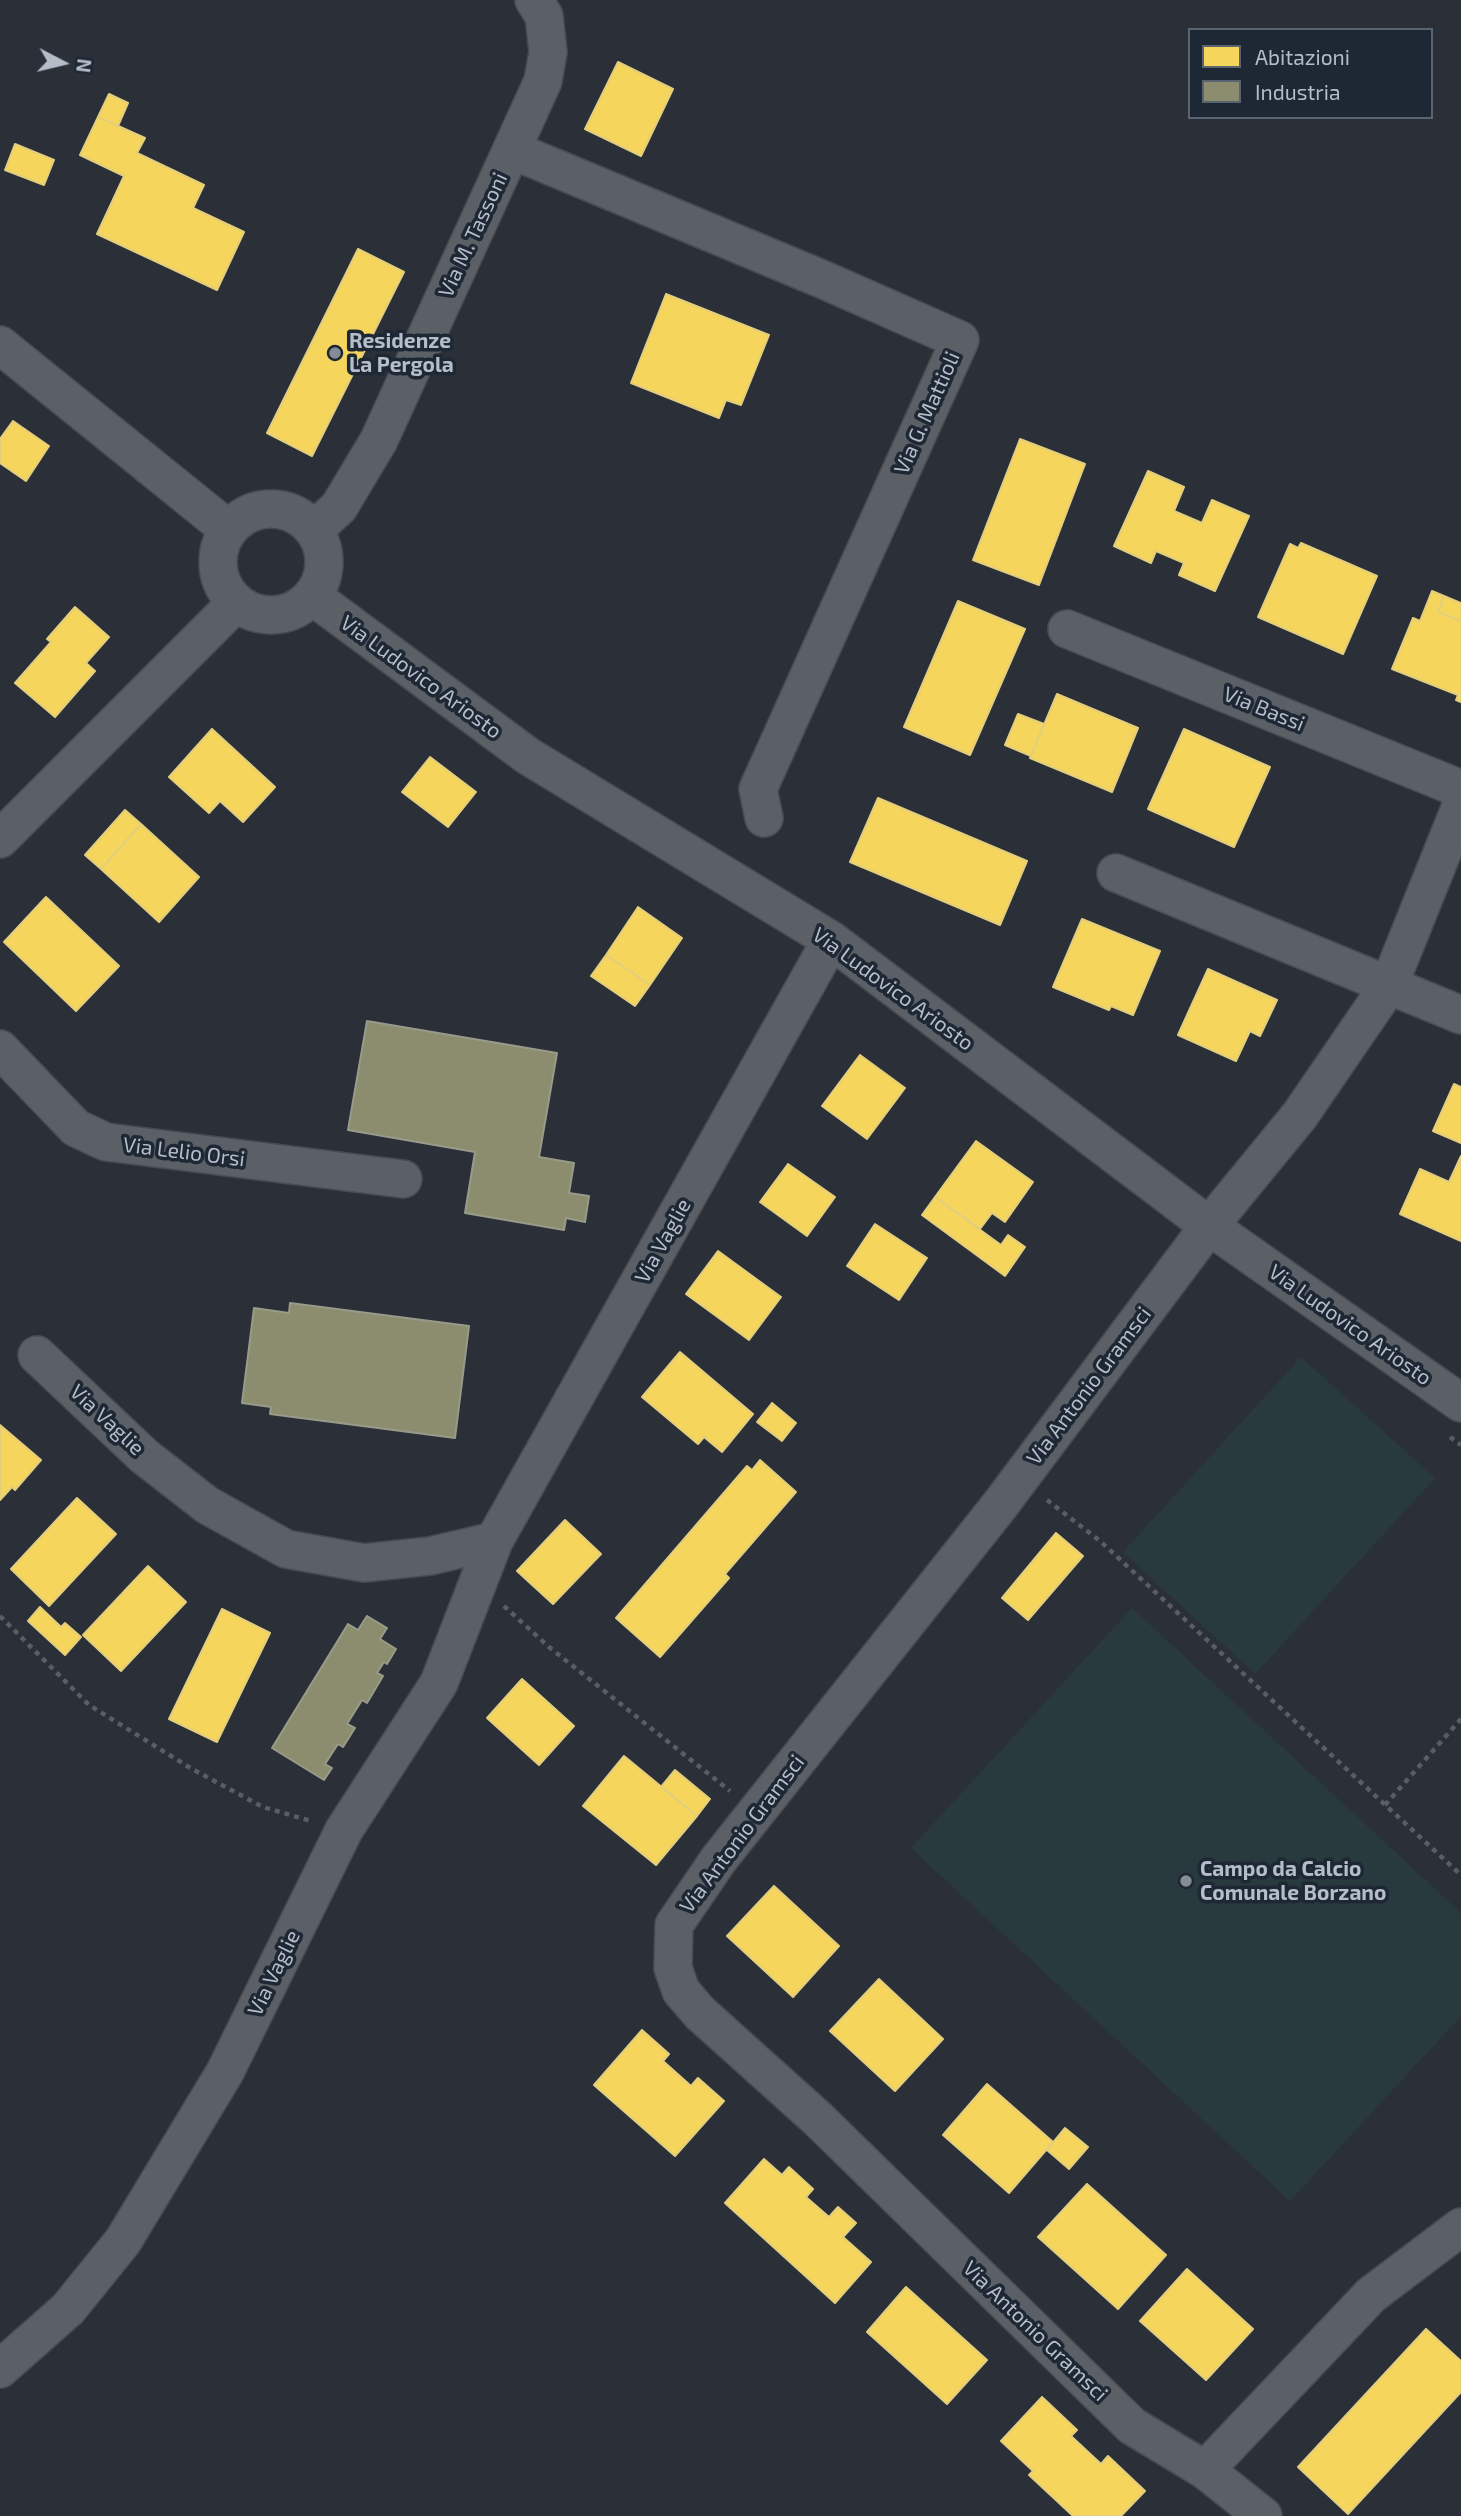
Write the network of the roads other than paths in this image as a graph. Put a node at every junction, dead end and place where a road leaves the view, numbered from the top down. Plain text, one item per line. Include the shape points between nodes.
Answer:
1 (534, 0) edge
2 (512, 150) junction
3 (0, 345) edge
4 (228, 529) junction
5 (314, 530) junction
6 (312, 596) junction
7 (236, 603) junction
8 (1067, 629) dead end
9 (1461, 789) edge
10 (1461, 806) edge
11 (764, 818) dead end
12 (0, 839) edge
13 (1116, 873) dead end
14 (831, 940) junction
15 (1389, 985) junction
16 (1461, 1015) edge
17 (0, 1049) edge
18 (403, 1179) dead end
19 (1209, 1226) junction
20 (37, 1355) dead end
21 (1461, 1403) edge
22 (494, 1541) junction
23 (1461, 2227) edge
24 (0, 2369) edge
25 (1205, 2470) junction
26 (1263, 2516) edge

1 - 2 street, Via M. Tassoni via 544,16 548,52 543,81
2 - 5 street, Via M. Tassoni via 379,440 340,507
2 - 11 street, Via G. Mattioli via 960,340 758,789
3 - 4 street
4 - 5 street via 240,518 271,508 302,518
4 - 7 street via 217,560 219,576
5 - 6 street via 324,563
6 - 7 street via 299,608 267,616
6 - 14 street, Via Ludovico Ariosto via 528,756
7 - 12 street
8 - 9 street, Via Bassi
10 - 15 street
13 - 15 street
14 - 19 street, Via Ludovico Ariosto
14 - 22 street, Via Vaglie
15 - 16 street
15 - 19 street via 1300,1115
17 - 18 street, Via Lelio Orsi via 76,1128 106,1142
19 - 21 street, Via Ludovico Ariosto
19 - 25 street, Via Antonio Gramsci via 1019,1479 719,1859 674,1925 673,1968 681,1991 700,2013 818,2119 1132,2426
20 - 22 street, Via Vaglie via 144,1456 207,1505 286,1549 364,1563 429,1556
22 - 24 street, Via Vaglie via 439,1683 344,1830 225,2072 130,2230 68,2309
23 - 25 street via 1371,2295
25 - 26 street, Via Antonio Gramsci

